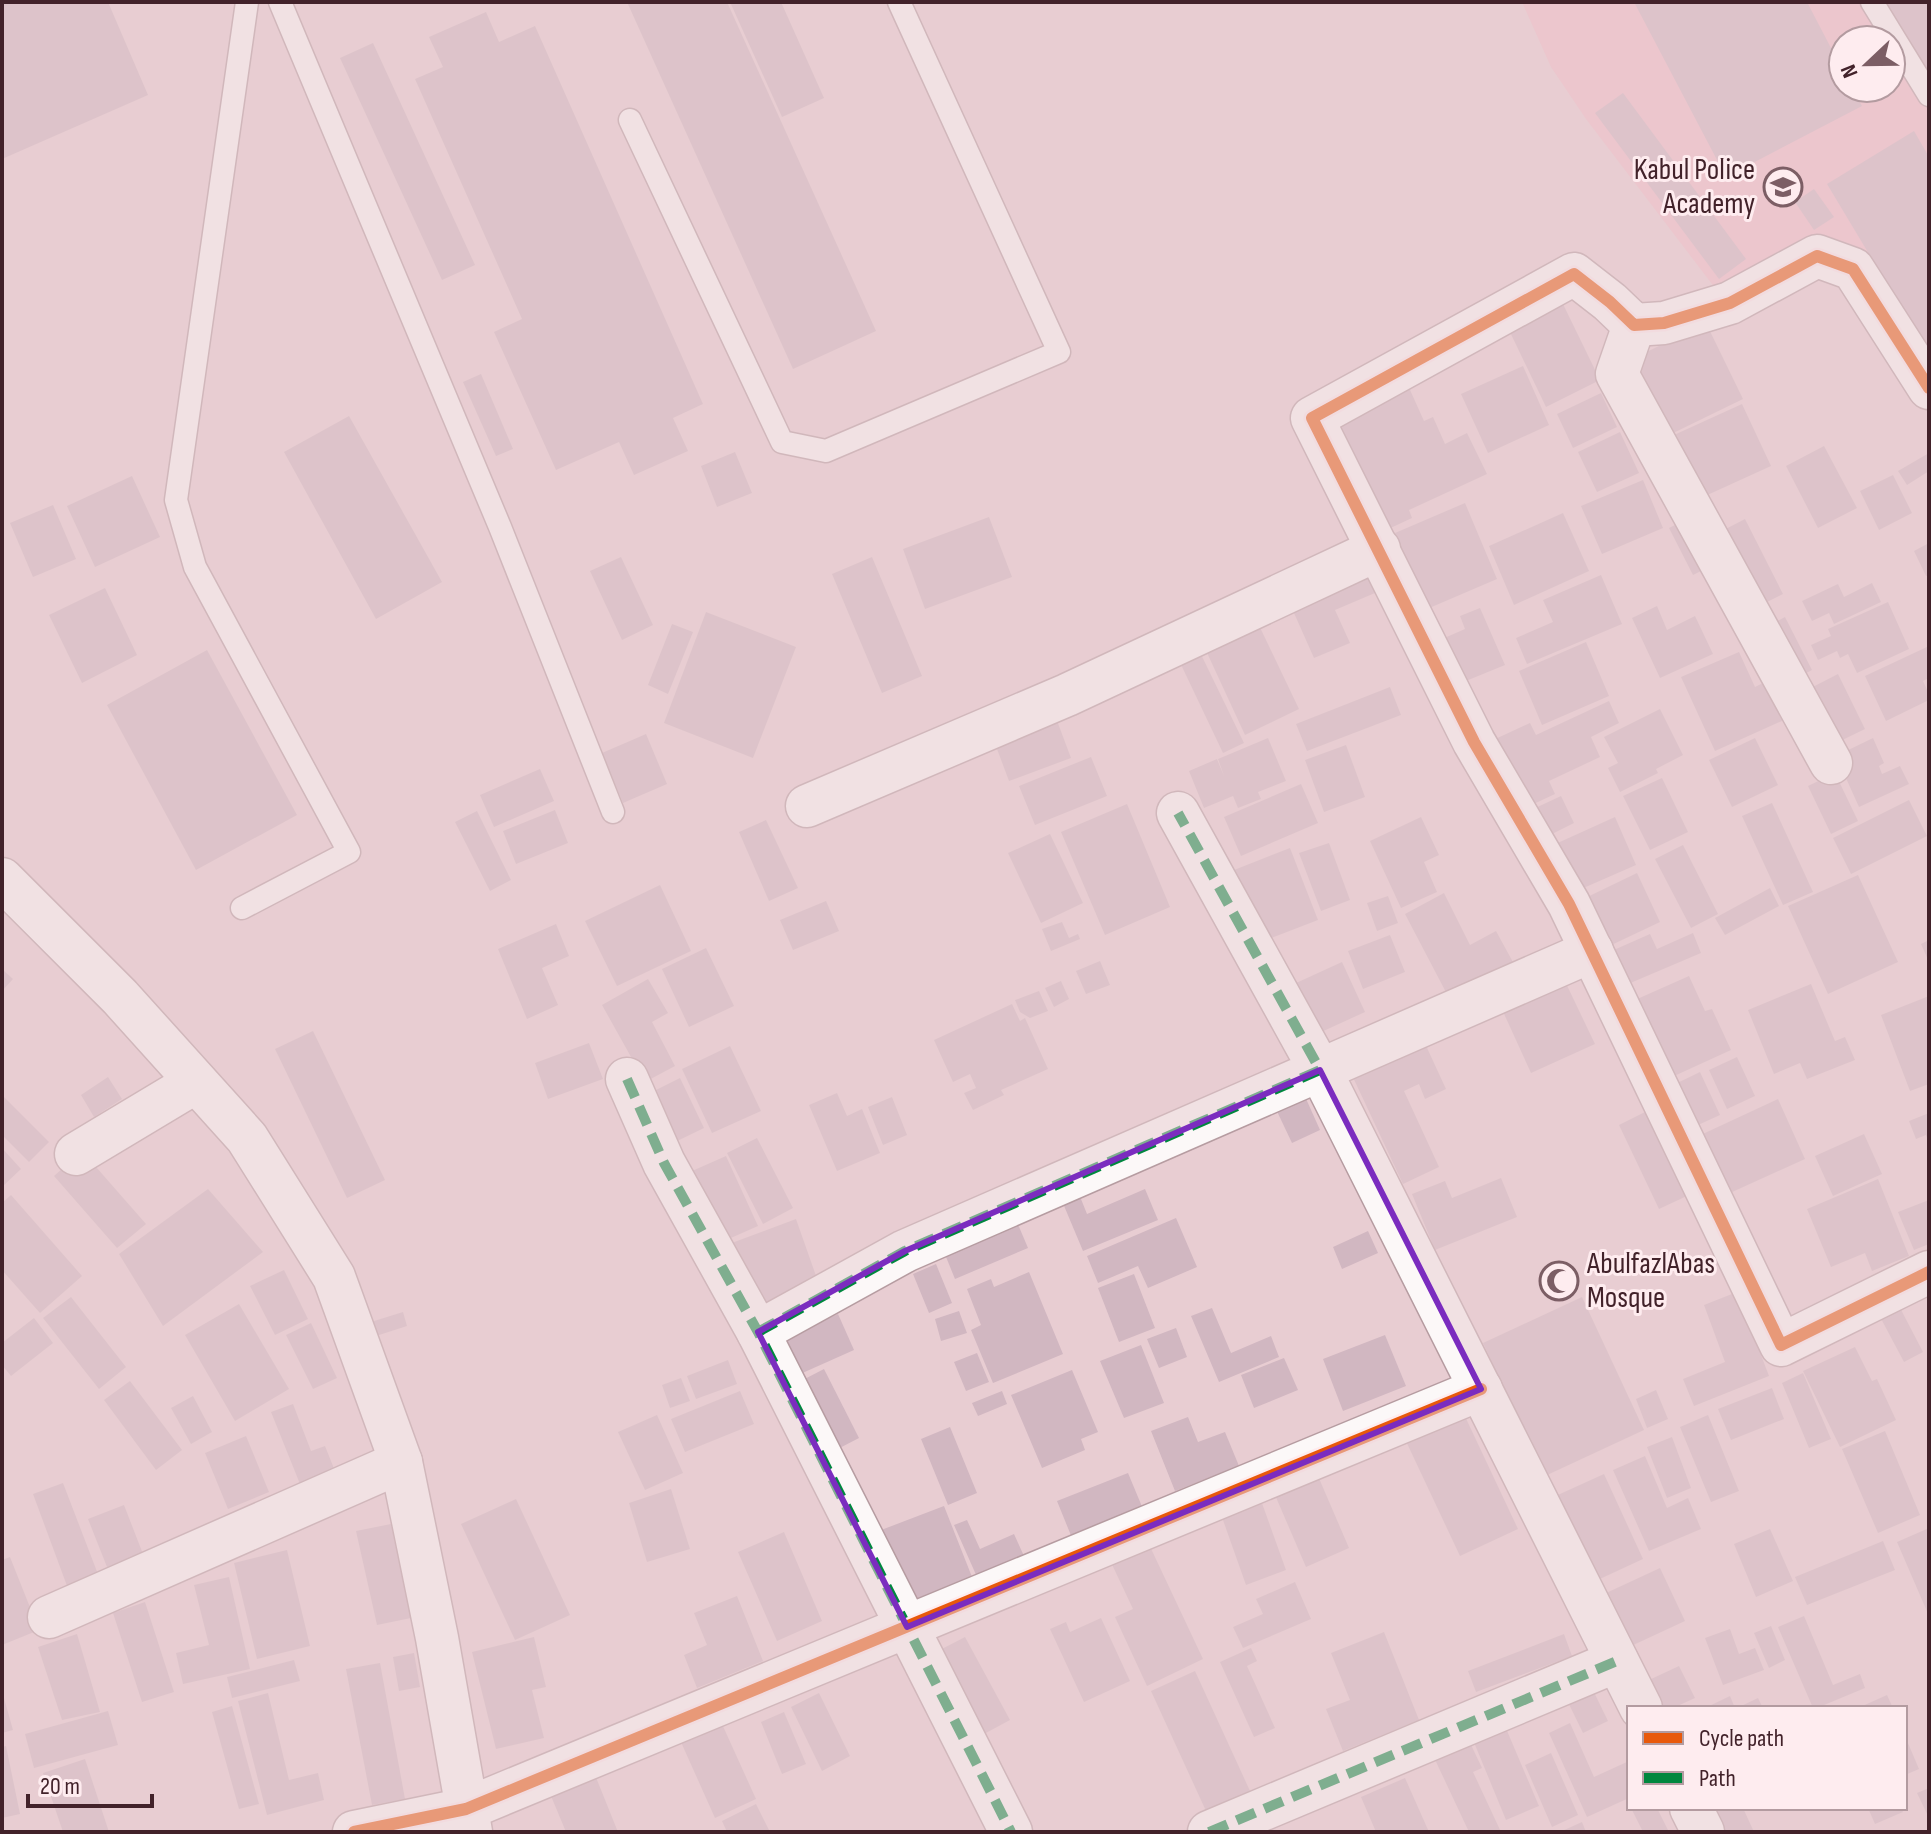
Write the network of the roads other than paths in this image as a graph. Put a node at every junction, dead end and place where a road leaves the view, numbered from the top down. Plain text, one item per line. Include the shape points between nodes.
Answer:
1 (247, 2) edge
2 (280, 2) edge
3 (899, 2) edge
4 (1872, 2) edge
5 (1929, 95) edge
6 (630, 120) dead end
7 (1634, 325) junction
8 (1929, 388) edge
9 (1379, 549) junction
10 (1831, 763) dead end
11 (807, 806) dead end
12 (613, 812) dead end
13 (1178, 813) dead end
14 (2, 879) edge
15 (242, 908) dead end
16 (1592, 951) junction
17 (1320, 1070) junction
18 (627, 1079) dead end
19 (196, 1082) junction
20 (76, 1154) dead end
21 (1929, 1272) edge
22 (758, 1332) junction
23 (1481, 1389) junction
24 (401, 1462) junction
25 (49, 1617) dead end
26 (907, 1627) junction
27 (1617, 1661) junction
28 (1640, 1706) edge
29 (1692, 1810) edge
30 (468, 1821) edge
31 (354, 1832) edge
32 (1011, 1832) edge
33 (1209, 1832) edge
34 (1703, 1832) edge

1 - 15 lane via 176,500 195,567 349,852
2 - 12 lane
3 - 6 lane via 1059,352 826,451 782,442
4 - 5 lane
7 - 8 street via 1664,323 1730,303 1817,256 1853,269
7 - 9 street via 1574,274 1312,418
7 - 10 street via 1617,374
9 - 11 street via 1067,695
9 - 16 street via 1474,742
13 - 17 street
14 - 19 street
16 - 17 street
16 - 21 street via 1781,1345
17 - 22 street via 905,1251
17 - 23 street
18 - 22 street via 664,1163
19 - 20 street
19 - 24 street via 247,1138 334,1277
22 - 26 street
23 - 26 street
23 - 27 street
24 - 25 street
24 - 30 street
26 - 30 street
26 - 32 street
27 - 28 street
27 - 33 street
29 - 34 street
30 - 31 street

